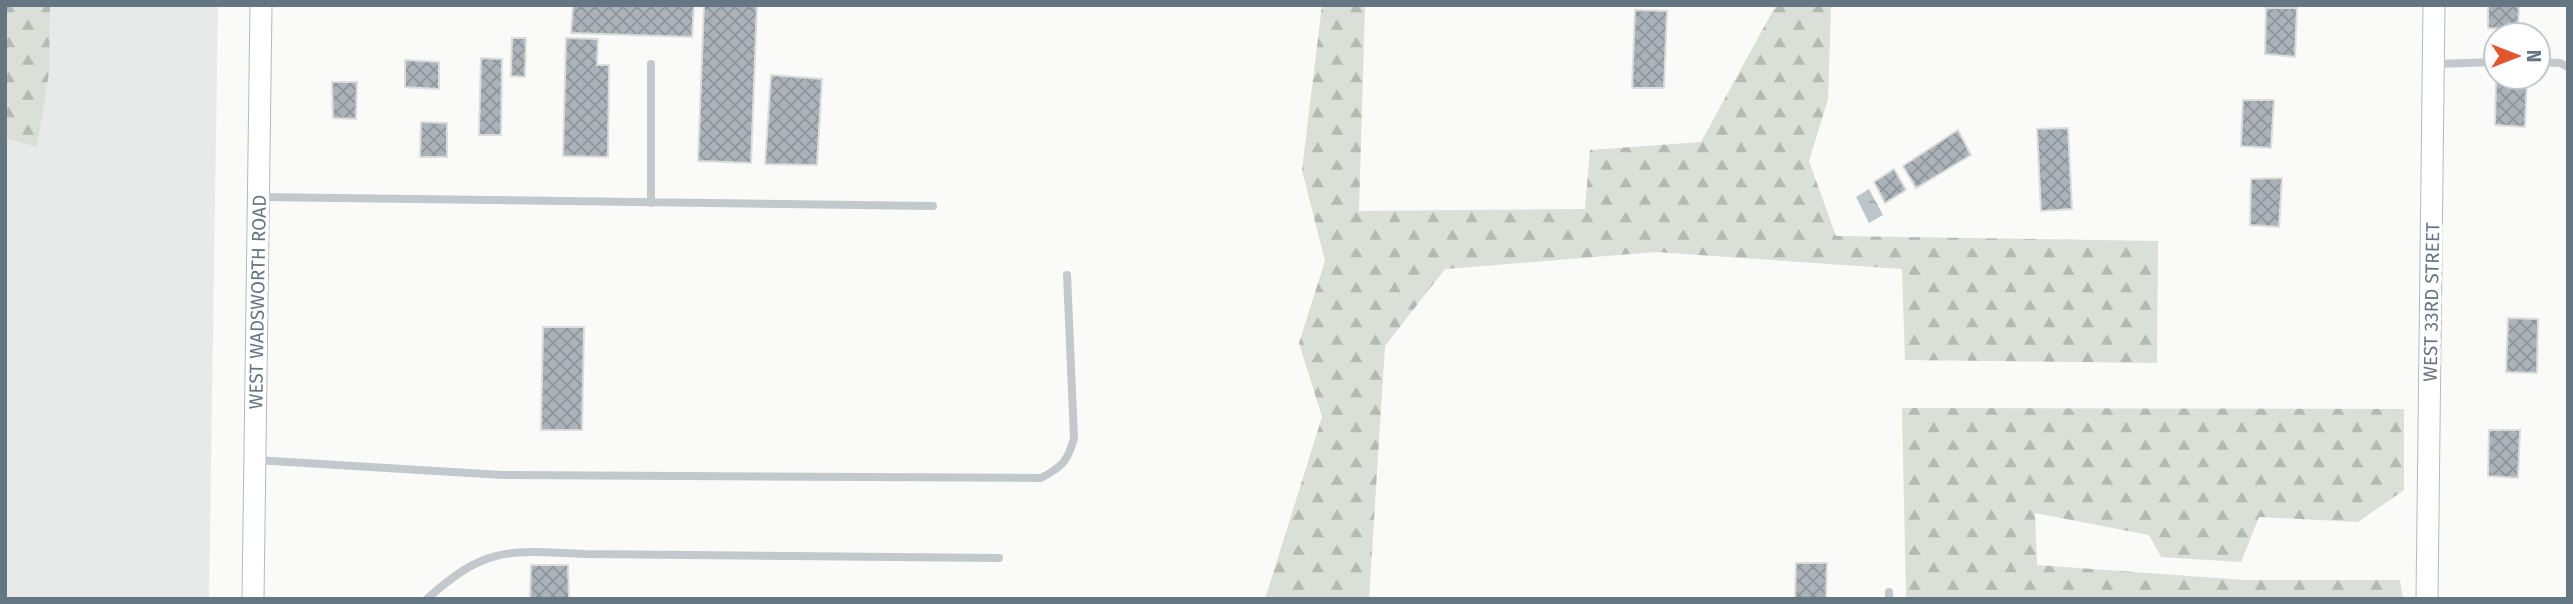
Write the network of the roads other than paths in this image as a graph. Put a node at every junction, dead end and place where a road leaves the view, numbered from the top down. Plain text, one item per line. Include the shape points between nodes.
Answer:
1 (261, 5) edge
2 (2434, 5) edge
3 (2482, 63) edge
4 (651, 64) dead end
5 (2433, 65) junction
6 (258, 197) junction
7 (651, 203) junction
8 (933, 206) dead end
9 (1067, 275) dead end
10 (255, 460) junction
11 (999, 558) dead end
12 (253, 599) edge
13 (427, 599) edge
14 (2427, 599) edge

1 - 6 main road, WEST WADSWORTH ROAD
2 - 5 main road, WEST 33RD STREET
3 - 5 lane
4 - 7 lane
5 - 14 main road, WEST 33RD STREET
6 - 7 lane
6 - 10 main road, WEST WADSWORTH ROAD
7 - 8 lane
9 - 10 lane via 1074,438 1069,457 1041,478 502,475
10 - 12 main road, WEST WADSWORTH ROAD
11 - 13 lane via 527,551 494,555 463,569

